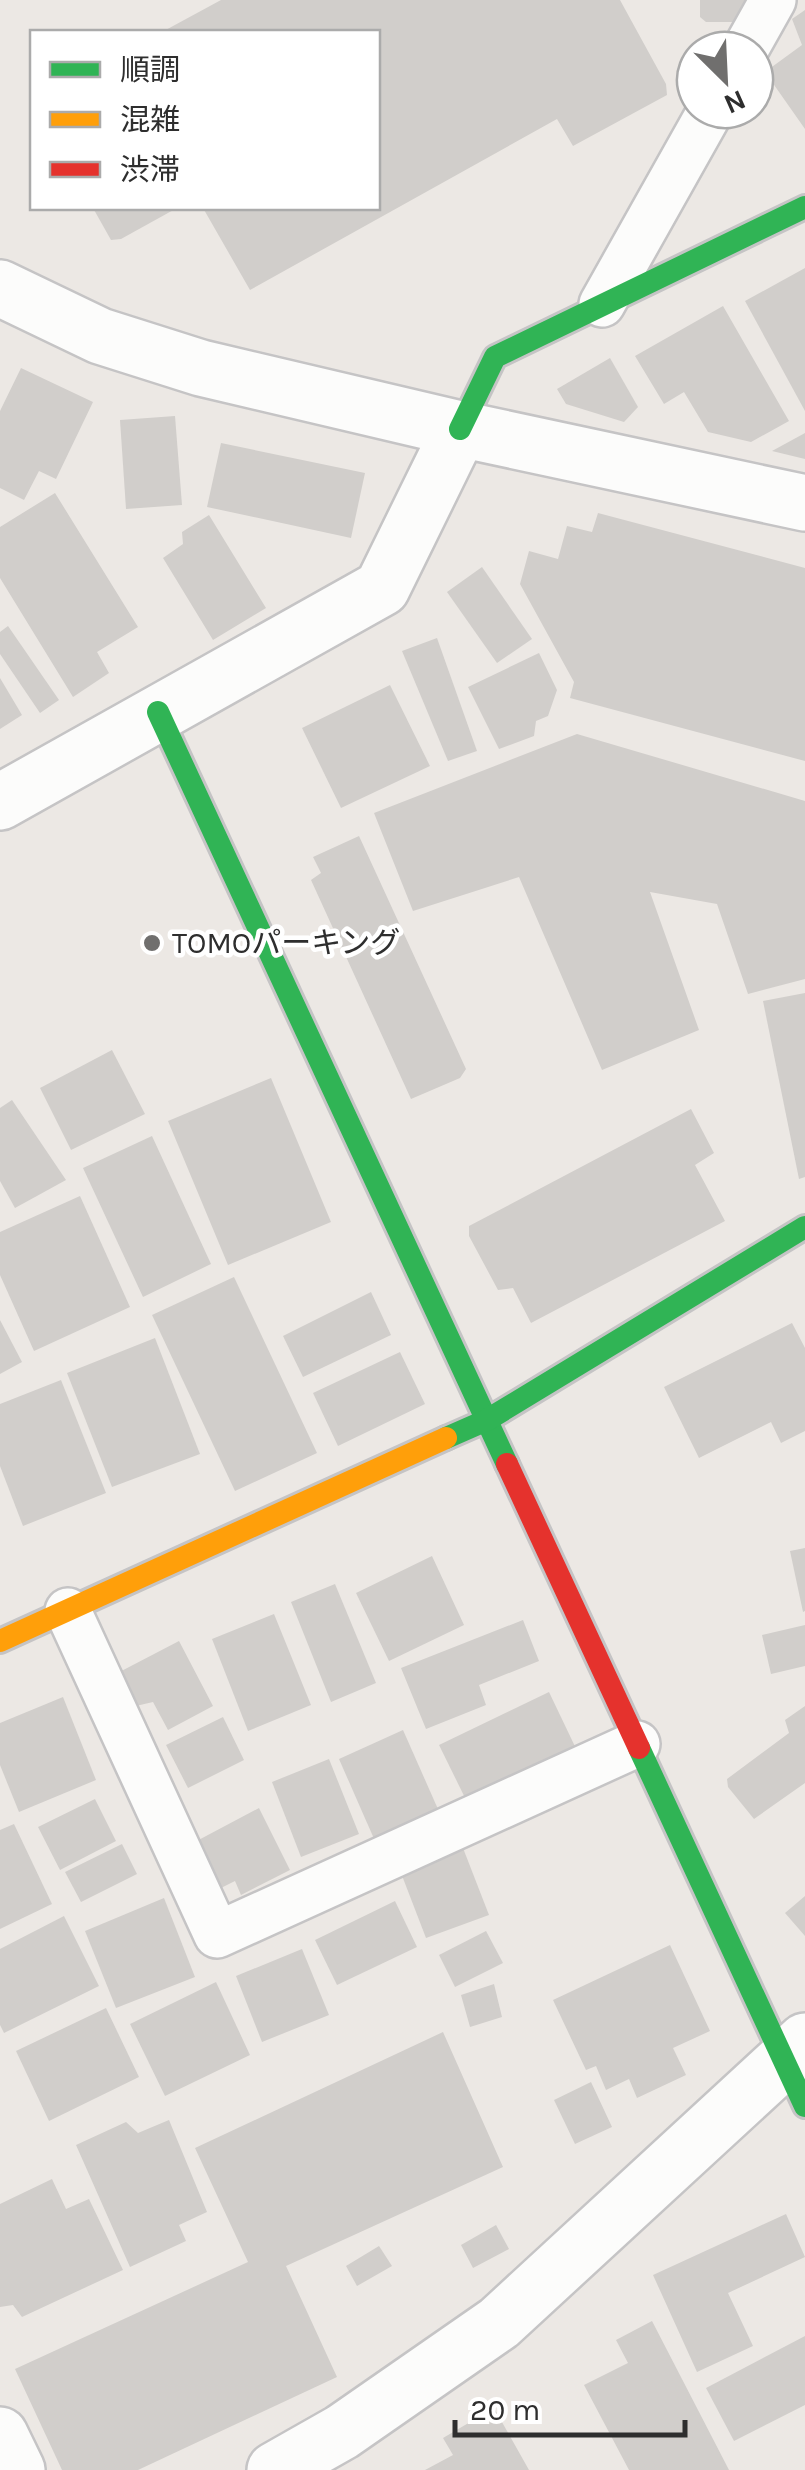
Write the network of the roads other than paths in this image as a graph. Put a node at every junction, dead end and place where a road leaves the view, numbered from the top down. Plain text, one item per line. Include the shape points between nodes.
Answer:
1 (773, 0) edge
2 (756, 30) edge
3 (700, 130) edge
4 (805, 207) edge
5 (0, 288) edge
6 (602, 304) junction
7 (460, 429) junction
8 (805, 503) edge
9 (158, 712) junction
10 (0, 802) edge
11 (805, 1227) edge
12 (487, 1420) junction
13 (68, 1611) junction
14 (0, 1642) edge
15 (637, 1744) junction
16 (798, 2069) edge
17 (0, 2434) edge
18 (17, 2470) edge
19 (275, 2470) edge

1 - 2 lane
3 - 6 lane
4 - 6 street
5 - 7 street via 100,336 201,368
6 - 7 street via 495,357
7 - 8 street
7 - 9 street via 382,588
9 - 10 street
9 - 12 street
11 - 12 street
12 - 13 street
12 - 15 street
13 - 14 street
13 - 15 lane via 217,1935
15 - 16 street
16 - 19 street via 500,2323
17 - 18 street

